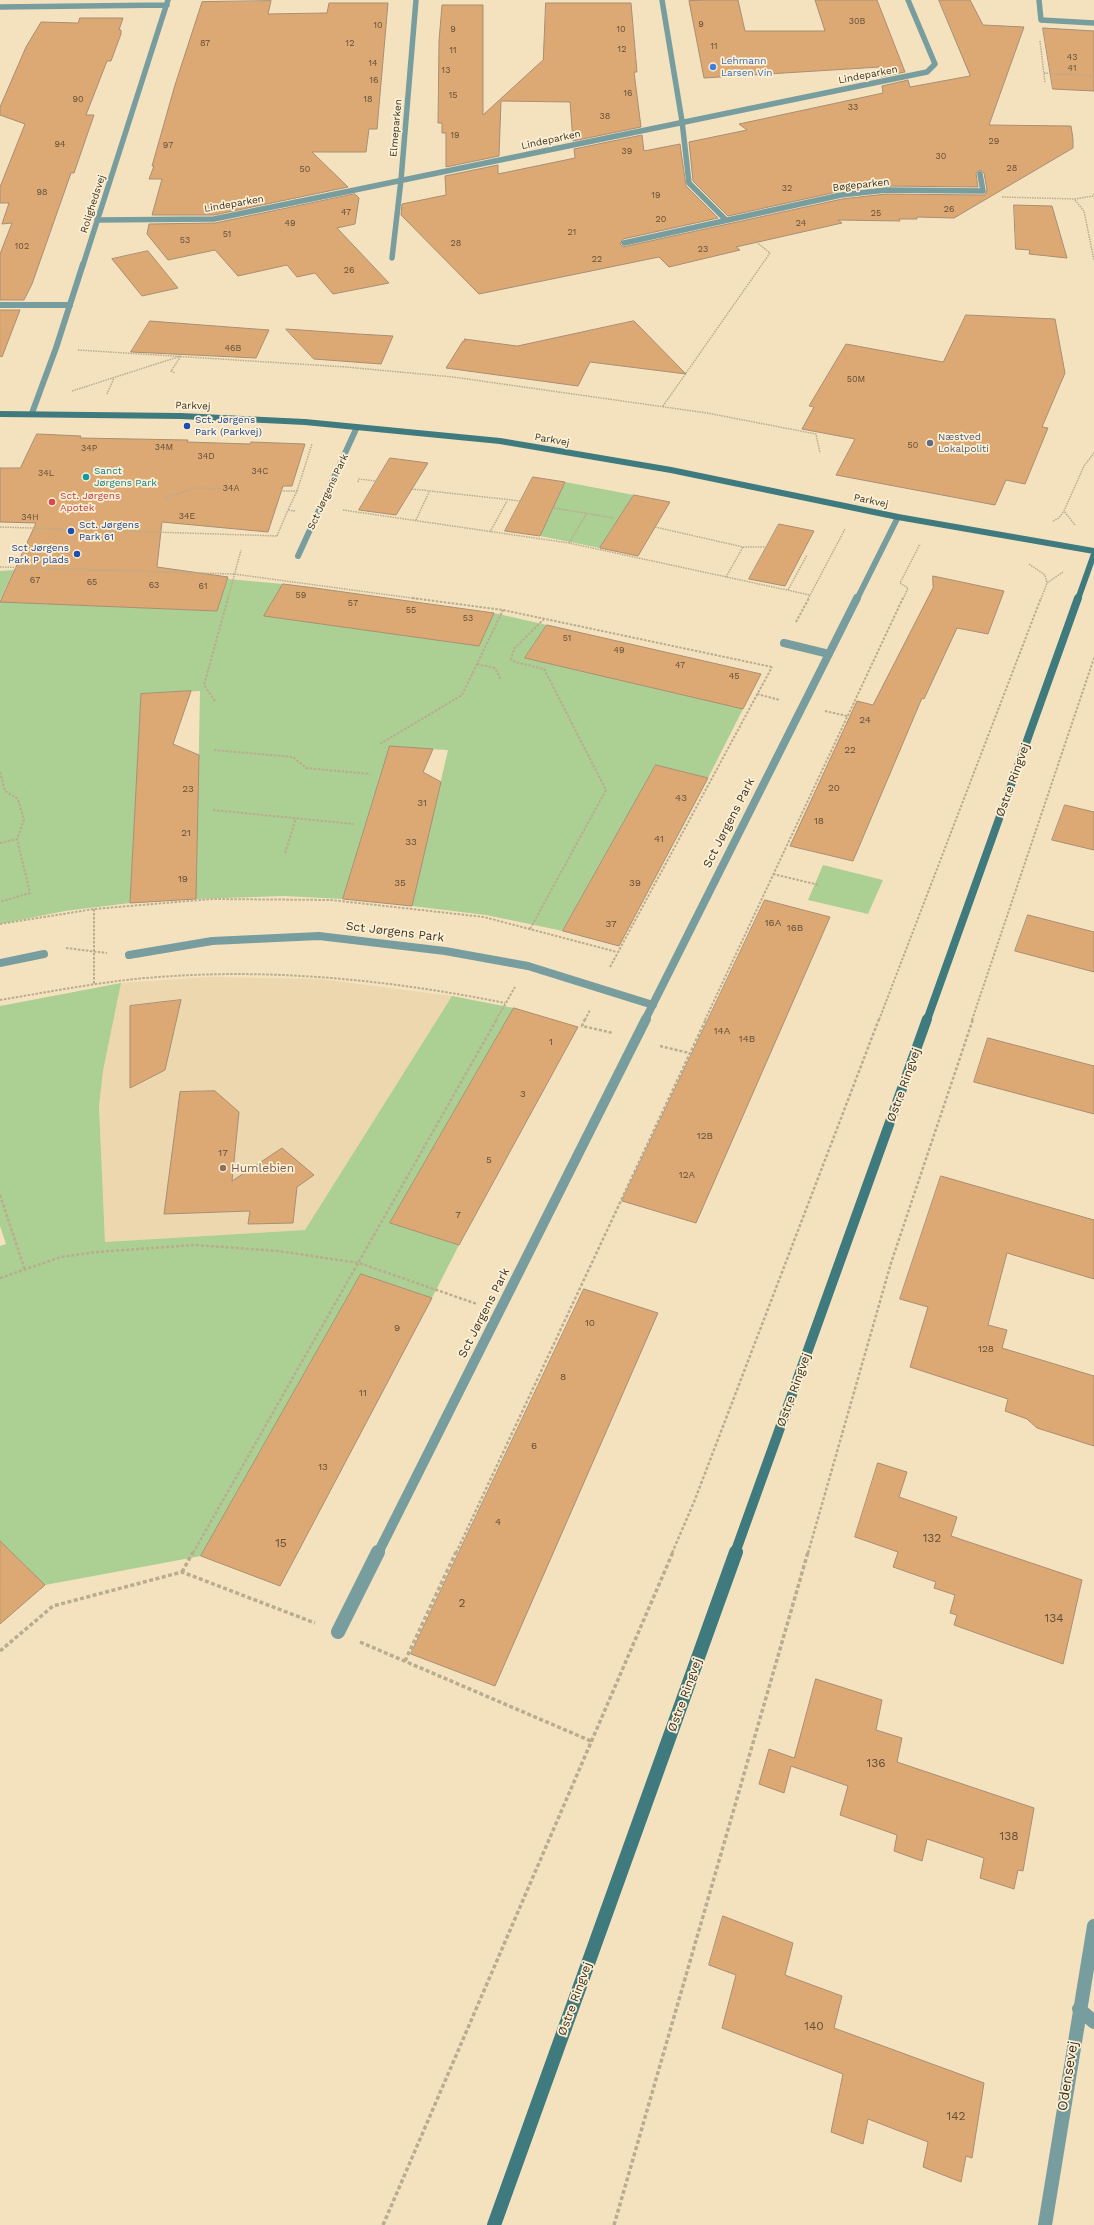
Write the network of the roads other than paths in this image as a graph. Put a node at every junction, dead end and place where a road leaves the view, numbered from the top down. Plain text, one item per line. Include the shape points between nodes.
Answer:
1 (416, 0) edge
2 (662, 0) edge
3 (908, 0) edge
4 (1039, 0) edge
5 (168, 2) edge
6 (0, 7) edge
7 (1094, 23) edge
8 (682, 121) junction
9 (980, 174) dead end
10 (401, 180) junction
11 (97, 220) junction
12 (726, 220) junction
13 (624, 243) dead end
14 (392, 258) dead end
15 (0, 305) edge
16 (70, 305) junction
17 (32, 413) junction
18 (0, 414) edge
19 (357, 427) junction
20 (898, 516) junction
21 (1094, 553) edge
22 (298, 556) dead end
23 (784, 643) road end
24 (829, 654) junction
25 (44, 954) road end
26 (128, 955) road end
27 (0, 963) edge
28 (653, 1005) junction
29 (338, 1632) road end
30 (1094, 1926) edge
31 (1079, 2009) junction
32 (1094, 2022) edge
33 (494, 2225) edge
34 (1045, 2225) edge

1 - 10 street, Elmeparken
2 - 8 street
3 - 8 street, Lindeparken via 935,64 928,72
4 - 7 street via 1041,20
5 - 6 street
5 - 11 street, Rolighedsvej
8 - 10 street, Lindeparken
8 - 12 street via 689,183
9 - 12 street, Bøgeparken via 983,191 886,190 841,194
10 - 11 street, Lindeparken via 214,218
10 - 14 street, Elmeparken
11 - 16 street, Rolighedsvej
12 - 13 street, Bøgeparken
15 - 16 street
16 - 17 street, Rolighedsvej
17 - 18 street, Parkvej
17 - 19 street, Parkvej via 181,416
19 - 20 street, Parkvej via 500,441 671,470
19 - 22 street, Sct Jørgens Park
20 - 21 street, Parkvej
20 - 24 street, Sct Jørgens Park
21 - 33 street, Østre Ringvej
23 - 24 street
24 - 28 street, Sct Jørgens Park
25 - 27 street
26 - 28 street, Sct Jørgens Park via 212,941 319,936 445,951 528,966
28 - 29 street, Sct Jørgens Park
30 - 31 street, Odensevej
31 - 32 street
31 - 34 street, Odensevej

